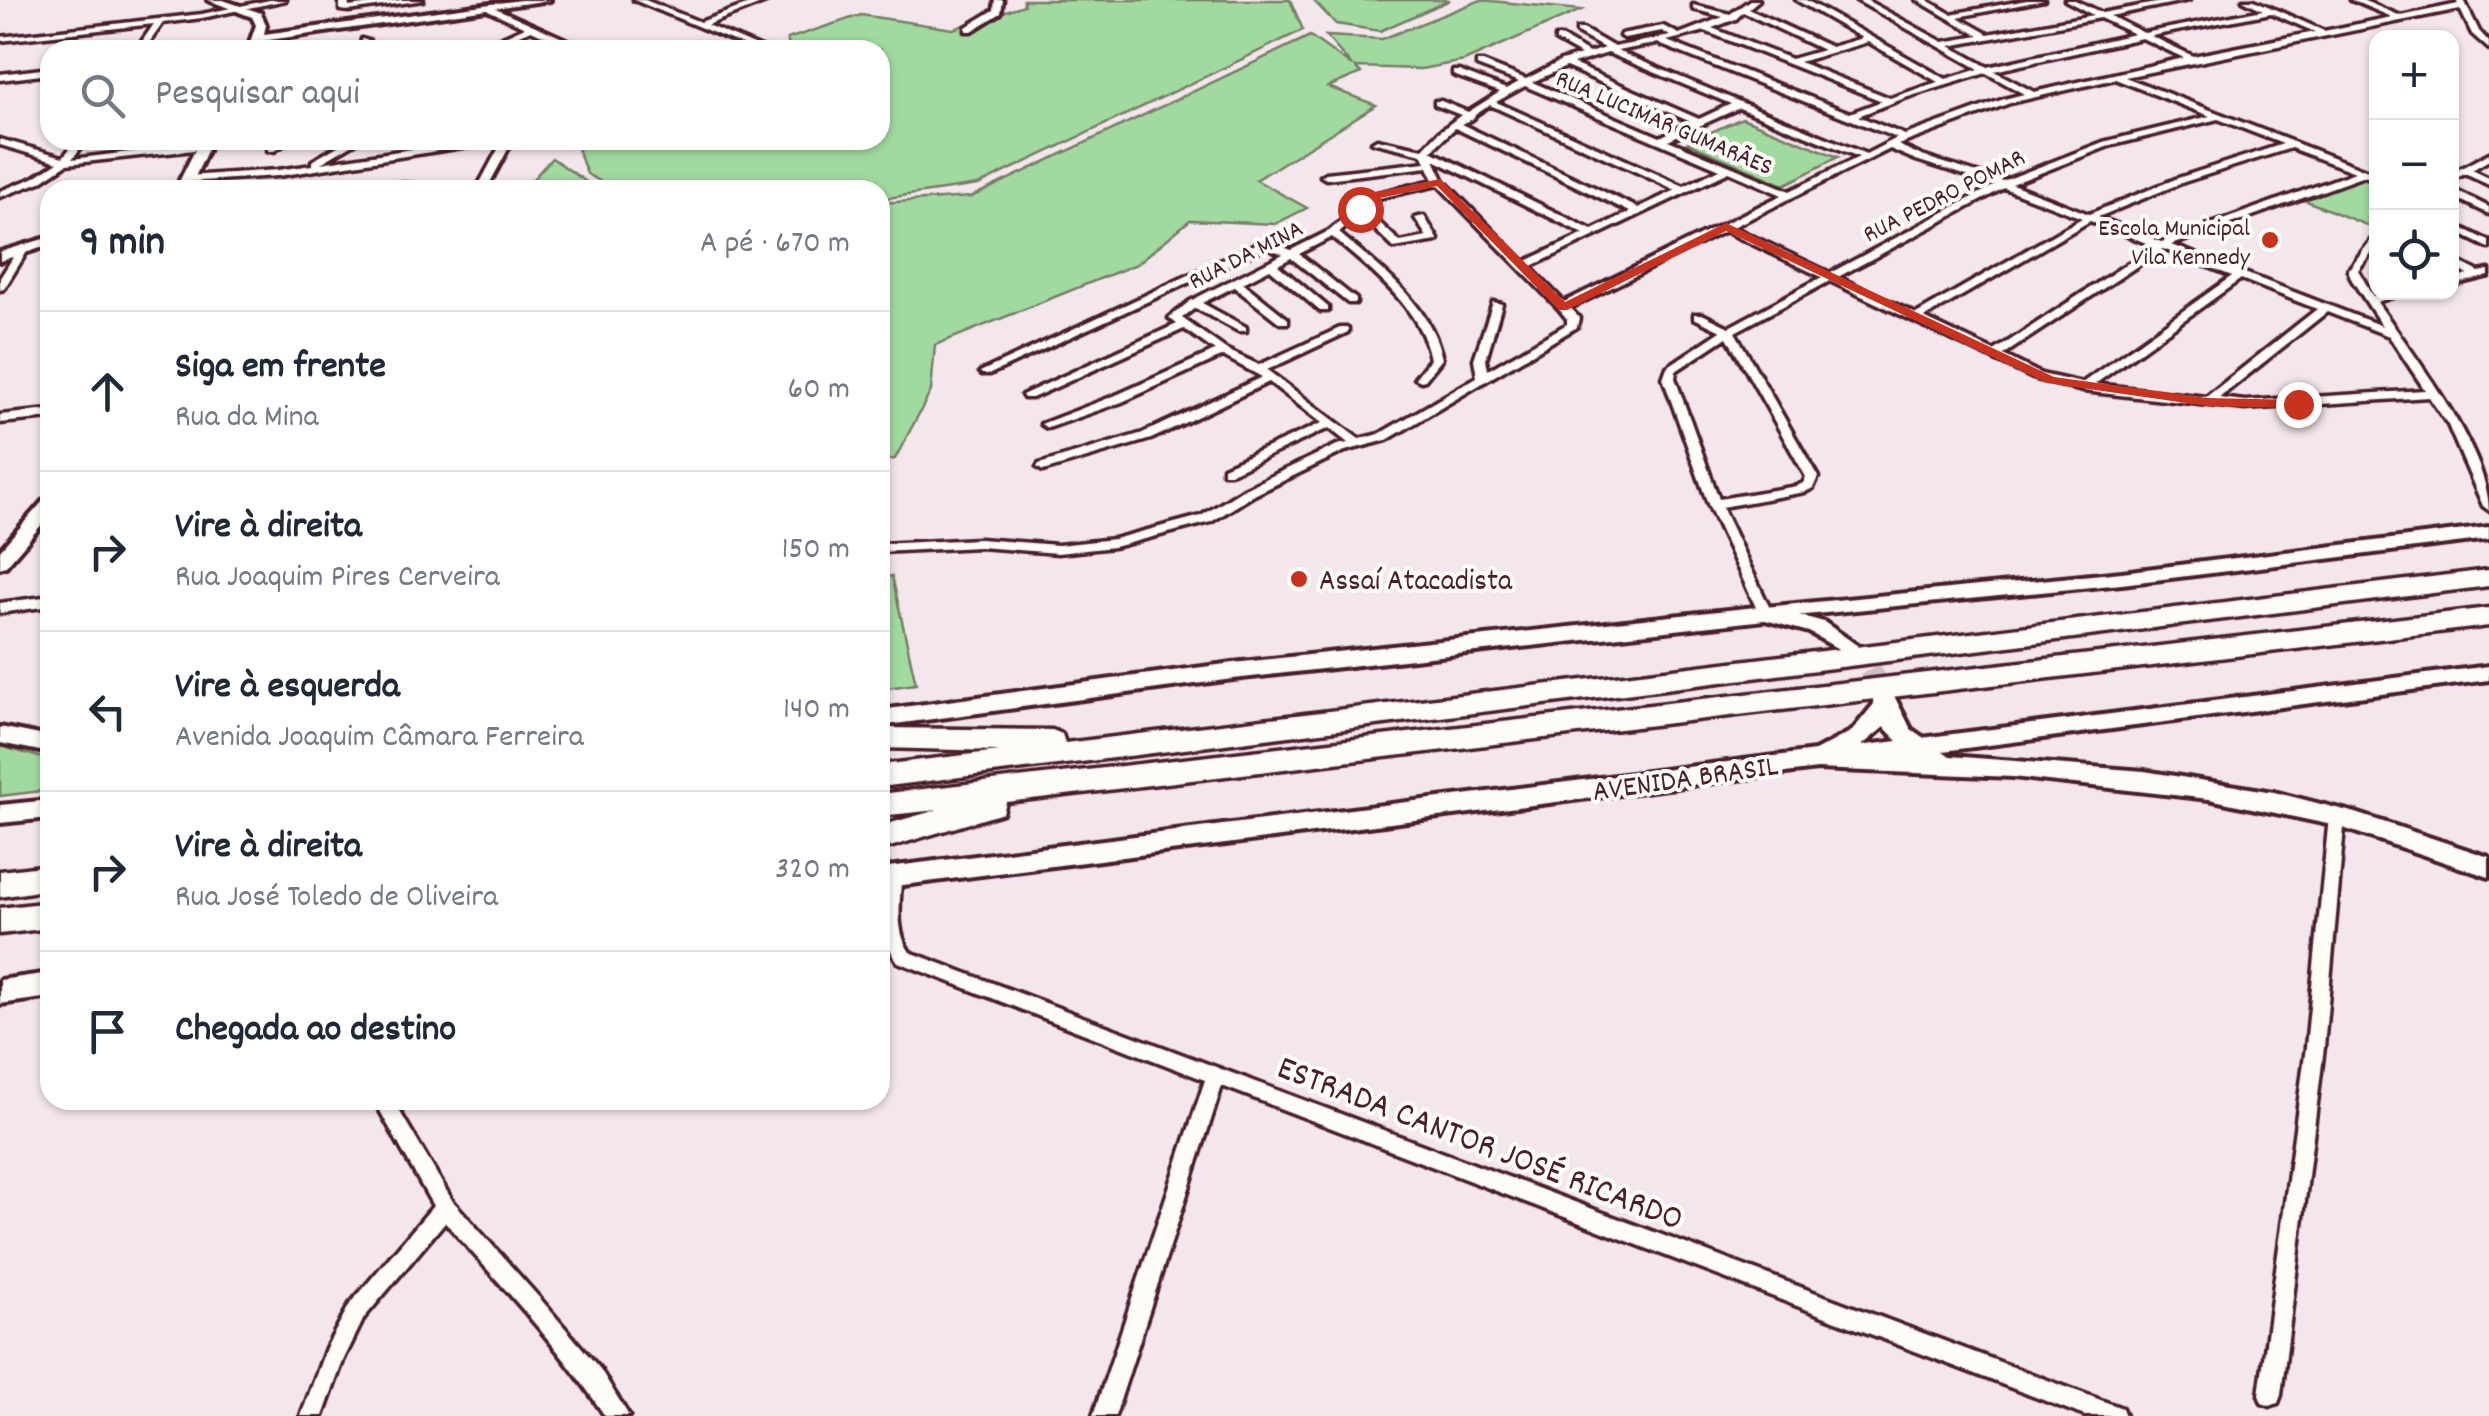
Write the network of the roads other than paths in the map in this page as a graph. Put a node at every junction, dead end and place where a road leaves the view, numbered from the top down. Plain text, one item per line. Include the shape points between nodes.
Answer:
1 (213, 0) edge
2 (282, 0) edge
3 (344, 0) edge
4 (421, 0) edge
5 (546, 0) edge
6 (767, 0) edge
7 (999, 0) edge
8 (1755, 0) edge
9 (1800, 0) edge
10 (1860, 0) edge
11 (1921, 0) edge
12 (2040, 0) edge
13 (2068, 0) edge
14 (2132, 0) edge
15 (2185, 0) edge
16 (2248, 0) edge
17 (2355, 0) edge
18 (646, 1) edge
19 (2461, 3) edge
20 (1696, 7) dead end
21 (246, 8) junction
22 (490, 8) junction
23 (2148, 8) junction
24 (1744, 10) junction
25 (2271, 10) junction
26 (1733, 16) junction
27 (1951, 16) junction
28 (2103, 17) junction
29 (420, 18) junction
30 (2400, 18) junction
31 (160, 21) junction
32 (699, 25) junction
33 (531, 27) junction
34 (2489, 27) edge
35 (1612, 28) dead end
36 (969, 29) dead end
37 (1707, 30) junction
38 (1580, 31) dead end
39 (2474, 32) junction
40 (2323, 33) junction
41 (1624, 36) junction
42 (1988, 36) junction
43 (2146, 36) junction
44 (1679, 37) junction
45 (260, 38) joint
46 (0, 39) edge
47 (1559, 39) dead end
48 (1868, 39) junction
49 (147, 40) edge
50 (500, 40) edge
51 (560, 40) edge
52 (737, 40) edge
53 (1658, 41) junction
54 (1635, 44) junction
55 (1942, 45) junction
56 (2489, 47) edge
57 (1610, 50) junction
58 (1830, 50) junction
59 (1588, 55) junction
60 (2192, 58) junction
61 (1790, 62) junction
62 (1480, 64) dead end
63 (1564, 64) junction
64 (1986, 68) junction
65 (40, 72) edge
66 (1456, 73) dead end
67 (2115, 76) junction
68 (0, 77) edge
69 (1943, 81) junction
70 (1526, 83) junction
71 (1509, 92) junction
72 (2032, 95) junction
73 (1888, 100) junction
74 (1492, 103) junction
75 (1438, 104) dead end
76 (1738, 104) junction
77 (1471, 116) junction
78 (1851, 116) junction
79 (2220, 116) junction
80 (1698, 122) junction
81 (1456, 124) junction
82 (1905, 138) junction
83 (1660, 140) junction
84 (0, 142) edge
85 (1377, 142) dead end
86 (2293, 144) junction
87 (1889, 145) junction
88 (76, 150) edge
89 (108, 150) edge
90 (133, 150) edge
91 (202, 150) edge
92 (338, 150) edge
93 (423, 150) edge
94 (503, 150) edge
95 (72, 156) junction
96 (2489, 156) edge
97 (1866, 157) junction
98 (1428, 158) junction
99 (307, 168) junction
100 (1728, 169) junction
101 (2465, 170) junction
102 (2459, 173) edge
103 (2369, 174) edge
104 (2369, 174) edge
105 (1326, 176) dead end
106 (186, 180) edge
107 (229, 180) edge
108 (486, 180) edge
109 (1440, 182) junction
110 (2489, 182) edge
111 (2003, 184) junction
112 (1685, 190) junction
113 (0, 194) edge
114 (1790, 195) junction
115 (2459, 196) edge
116 (1360, 209) junction
117 (2489, 211) edge
118 (1638, 212) junction
119 (2090, 217) junction
120 (1420, 218) dead end
121 (1726, 227) junction
122 (2459, 230) edge
123 (1333, 233) junction
124 (1590, 233) junction
125 (40, 244) edge
126 (2489, 245) edge
127 (2160, 246) junction
128 (22, 250) junction
129 (2369, 250) edge
130 (1294, 256) junction
131 (0, 257) edge
132 (2459, 264) edge
133 (1273, 266) junction
134 (1522, 267) junction
135 (2483, 274) edge
136 (1835, 276) junction
137 (2237, 277) junction
138 (1235, 282) junction
139 (0, 287) edge
140 (2369, 295) edge
141 (2372, 300) edge
142 (1352, 301) dead end
143 (1194, 302) junction
144 (1497, 304) dead end
145 (1563, 307) junction
146 (1324, 309) dead end
147 (2324, 309) junction
148 (1698, 316) dead end
149 (1918, 317) junction
150 (1180, 320) junction
151 (1284, 321) dead end
152 (1242, 329) dead end
153 (1344, 330) dead end
154 (1729, 332) junction
155 (2393, 334) junction
156 (1223, 352) junction
157 (1994, 356) junction
158 (986, 372) dead end
159 (1264, 373) junction
160 (1421, 378) dead end
161 (1483, 378) junction
162 (2083, 386) junction
163 (2432, 393) junction
164 (1028, 395) dead end
165 (2207, 402) junction
166 (40, 415) edge
167 (0, 420) edge
168 (1047, 424) dead end
169 (1328, 424) junction
170 (1356, 443) junction
171 (2489, 458) edge
172 (2470, 463) junction
173 (1043, 467) dead end
174 (1228, 470) dead end
175 (1714, 504) junction
176 (2489, 506) edge
177 (40, 516) edge
178 (2489, 533) edge
179 (890, 547) edge
180 (0, 562) edge
181 (2489, 578) edge
182 (40, 602) edge
183 (0, 608) edge
184 (1765, 612) junction
185 (2489, 616) edge
186 (1847, 646) tunnel mouth
187 (2489, 673) edge
188 (890, 717) edge
189 (0, 735) edge
190 (890, 738) edge
191 (40, 743) edge
192 (1153, 743) junction
193 (1914, 746) junction
194 (1816, 760) junction
195 (1958, 764) junction
196 (890, 775) edge
197 (1071, 782) junction
198 (890, 804) edge
199 (40, 810) edge
200 (0, 814) edge
201 (2337, 817) junction
202 (890, 835) edge
203 (2489, 867) edge
204 (890, 876) edge
205 (40, 879) edge
206 (0, 884) edge
207 (40, 916) edge
208 (890, 917) edge
209 (0, 921) edge
210 (40, 986) edge
211 (0, 992) edge
212 (1216, 1075) junction
213 (389, 1110) edge
214 (445, 1207) junction
215 (2270, 1395) dead end
216 (312, 1416) edge
217 (618, 1416) edge
218 (1104, 1416) edge
219 (2114, 1416) edge

1 - 21 street
2 - 21 street
3 - 4 street via 349,9
4 - 29 street
5 - 22 street
6 - 32 street
7 - 36 street via 998,12
8 - 24 street
9 - 48 street
10 - 55 street
11 - 27 street
12 - 27 street
13 - 28 street
14 - 23 street
15 - 23 street
16 - 25 street
17 - 30 street
18 - 32 street
19 - 30 street
19 - 39 street
20 - 26 street
21 - 31 street
21 - 45 street via 257,15
22 - 29 street
22 - 33 street
23 - 28 street
24 - 26 street
24 - 58 street
25 - 40 street
25 - 43 street
26 - 37 street
27 - 42 street
28 - 42 street
28 - 43 street
29 - 45 street
30 - 40 street
31 - 46 street
31 - 49 street
32 - 52 street
33 - 50 street
33 - 51 street
34 - 39 street
35 - 41 street
37 - 44 street
37 - 61 street
38 - 57 street
39 - 56 street
40 - 60 street
41 - 44 street via 1663,28
41 - 54 street
42 - 55 street
43 - 60 street
43 - 64 street
44 - 53 street
47 - 59 street
48 - 58 street
48 - 69 street
53 - 54 street
53 - 78 street
54 - 57 street
55 - 64 street
57 - 59 street
57 - 76 street
58 - 61 street
59 - 63 street
60 - 67 street
61 - 73 street
62 - 70 street, RUA LUCIMAR GUMARÃES
63 - 70 street
63 - 80 street
64 - 69 street
64 - 72 street
65 - 68 street
66 - 71 street
67 - 72 street
67 - 79 street
69 - 73 street
70 - 71 street
70 - 83 street, RUA LUCIMAR GUMARÃES
71 - 74 street
72 - 82 street
73 - 78 street
74 - 77 street
74 - 112 street
75 - 77 street
76 - 80 street
76 - 97 street
77 - 81 street
78 - 82 street
79 - 86 street
79 - 111 street, RUA PEDRO POMAR via 2106,144
80 - 83 street
81 - 98 street via 1435,139
81 - 118 street
82 - 87 street
83 - 100 street, RUA LUCIMAR GUMARÃES
84 - 95 street via 53,158
85 - 98 street
86 - 103 street
86 - 119 street
87 - 97 street
87 - 111 street
88 - 95 street
89 - 95 street
90 - 95 street
91 - 106 street
92 - 99 street
93 - 99 street
94 - 108 street
95 - 113 street
96 - 101 street
97 - 114 street
98 - 105 street
98 - 109 street
98 - 124 street
99 - 107 street
100 - 112 street
100 - 114 street, RUA LUCIMAR GUMARÃES
101 - 102 street
101 - 110 street
104 - 127 street
109 - 116 street, RUA DA MINA via 1376,196
109 - 134 street
111 - 119 street
111 - 136 street, RUA PEDRO POMAR
112 - 118 street
114 - 121 street
115 - 117 street
116 - 120 street via 1398,246 1433,239
116 - 123 street, RUA DA MINA
118 - 124 street
119 - 127 street
119 - 149 street
121 - 136 street
121 - 145 street
122 - 126 street
123 - 130 street, RUA DA MINA
123 - 160 street via 1373,268 1432,338 1436,359
124 - 134 street
125 - 128 street
127 - 137 street
127 - 157 street
128 - 131 street
128 - 139 street
129 - 140 street via 2353,270
130 - 133 street, RUA DA MINA
130 - 142 street
130 - 158 street via 1262,244
132 - 135 street
133 - 138 street, RUA DA MINA
133 - 146 street
134 - 145 street
136 - 149 street
136 - 154 street, RUA PEDRO POMAR
137 - 147 street
137 - 162 street
138 - 143 street, RUA DA MINA
138 - 151 street
141 - 155 street
143 - 150 street, RUA DA MINA
143 - 152 street
144 - 161 street via 1480,358
145 - 161 street via 1573,325
147 - 155 street
147 - 165 street
148 - 154 street
149 - 157 street
150 - 156 street
150 - 164 street, RUA DA MINA
153 - 159 street
154 - 175 street, RUA PEDRO POMAR via 1680,361 1668,378
154 - 175 street via 1812,477 1800,489
155 - 163 street
156 - 159 street
156 - 168 street
157 - 162 street via 2037,376
159 - 169 street
159 - 173 street via 1147,436
161 - 170 street via 1383,436
162 - 165 street
163 - 165 street via 2265,406
163 - 172 street
166 - 167 street
169 - 170 street
169 - 174 street
170 - 179 street via 1249,492 1206,520 1114,543
171 - 172 street
172 - 176 street
175 - 184 street, RUA PEDRO POMAR
177 - 180 street
178 - 184 street
181 - 192 highway
182 - 183 street
184 - 186 main road via 1816,627
184 - 188 main road
185 - 197 highway
187 - 193 street, AVENIDA BRASIL
189 - 191 street
190 - 192 highway
192 - 196 highway
193 - 194 street, AVENIDA BRASIL
193 - 194 main road via 1884,700 1876,725
193 - 195 main road
194 - 195 main road
194 - 204 main road, AVENIDA BRASIL
195 - 201 main road via 2158,782
197 - 198 highway
197 - 202 highway
199 - 200 main road
201 - 203 main road
201 - 215 street
205 - 206 highway
207 - 209 highway
208 - 212 street, ESTRADA CANTOR JOSÉ RICARDO via 904,957
210 - 211 main road
212 - 218 street
212 - 219 street, ESTRADA CANTOR JOSÉ RICARDO
213 - 214 street
214 - 216 street via 357,1311
214 - 217 street

